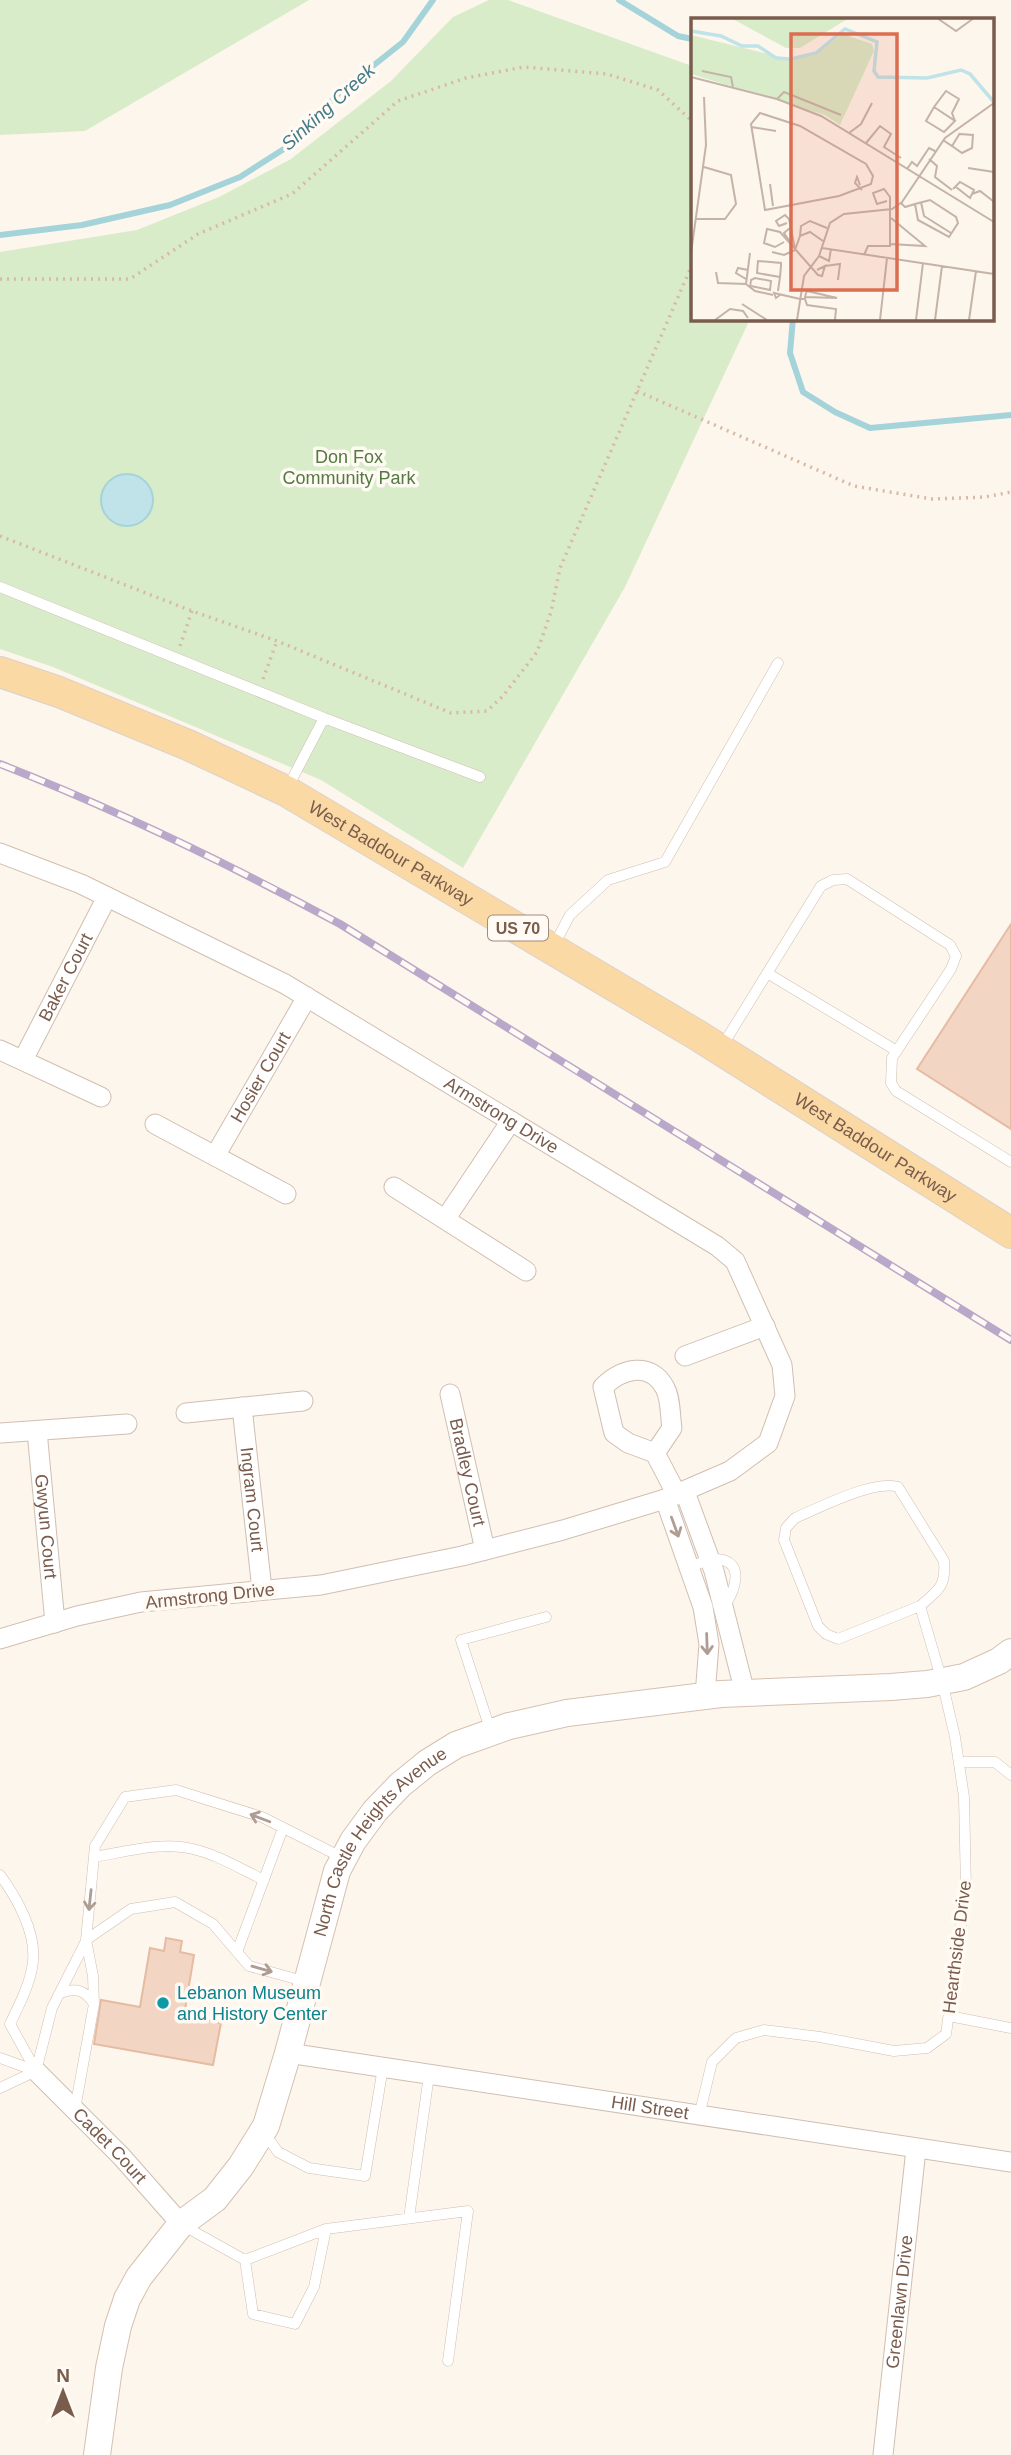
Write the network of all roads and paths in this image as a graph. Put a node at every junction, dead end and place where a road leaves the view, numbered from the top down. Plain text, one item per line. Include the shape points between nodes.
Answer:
1 (691, 120) edge
2 (691, 267) edge
3 (0, 279) edge
4 (637, 391) junction
5 (1011, 492) edge
6 (0, 536) edge
7 (0, 587) edge
8 (192, 611) junction
9 (277, 641) junction
10 (175, 658) junction
11 (778, 663) dead end
12 (0, 672) edge
13 (259, 691) junction
14 (324, 718) junction
15 (480, 777) dead end
16 (286, 791) junction
17 (0, 853) edge
18 (107, 897) junction
19 (552, 949) junction
20 (767, 973) junction
21 (307, 997) junction
22 (0, 1050) edge
23 (720, 1050) junction
24 (897, 1051) junction
25 (23, 1060) junction
26 (101, 1097) dead end
27 (511, 1121) junction
28 (155, 1124) dead end
29 (215, 1156) junction
30 (1011, 1161) edge
31 (394, 1187) dead end
32 (286, 1194) dead end
33 (446, 1218) junction
34 (1011, 1233) edge
35 (526, 1271) dead end
36 (765, 1326) junction
37 (685, 1356) dead end
38 (450, 1394) dead end
39 (303, 1401) dead end
40 (242, 1407) junction
41 (186, 1413) dead end
42 (127, 1424) dead end
43 (37, 1431) junction
44 (1, 1433) edge
45 (656, 1453) dead end
46 (676, 1495) junction
47 (485, 1550) junction
48 (710, 1560) junction
49 (690, 1567) junction
50 (262, 1590) junction
51 (920, 1606) junction
52 (713, 1612) junction
53 (547, 1617) dead end
54 (55, 1623) junction
55 (0, 1639) edge
56 (1011, 1653) edge
57 (942, 1681) junction
58 (745, 1693) junction
59 (705, 1696) junction
60 (492, 1733) junction
61 (959, 1762) junction
62 (1011, 1775) edge
63 (283, 1828) junction
64 (94, 1857) junction
65 (344, 1858) junction
66 (0, 1875) edge
67 (264, 1880) junction
68 (86, 1940) junction
69 (237, 1952) junction
70 (308, 1982) junction
71 (60, 1993) junction
72 (94, 2004) junction
73 (0, 2017) edge
74 (949, 2017) junction
75 (10, 2024) junction
76 (1011, 2028) edge
77 (288, 2053) junction
78 (0, 2058) edge
79 (383, 2067) junction
80 (36, 2071) junction
81 (429, 2074) junction
82 (0, 2088) edge
83 (75, 2110) junction
84 (699, 2116) junction
85 (262, 2131) junction
86 (916, 2149) junction
87 (1011, 2162) edge
88 (408, 2218) junction
89 (181, 2224) junction
90 (326, 2229) junction
91 (245, 2260) junction
92 (448, 2361) dead end
93 (97, 2455) edge
94 (883, 2455) edge

1 - 3 path via 658,90 607,74 524,67 466,78 398,100 292,194 198,234 130,279
2 - 4 path
4 - 5 path via 854,486 932,499
4 - 9 path via 560,568 537,652 487,711 451,713
6 - 8 path
7 - 10 lane
8 - 9 path
8 - 10 path
9 - 13 path
10 - 13 lane
11 - 19 lane via 665,862 608,880 570,915
12 - 16 main road, West Baddour Parkway / US 70 via 188,745
13 - 14 lane
14 - 15 lane
14 - 16 lane
16 - 19 main road, West Baddour Parkway / US 70
17 - 18 street, Armstrong Drive
18 - 21 street, Armstrong Drive
18 - 25 street, Baker Court
19 - 23 main road, West Baddour Parkway / US 70
20 - 23 lane
20 - 24 lane
20 - 24 lane via 821,886 847,879 950,945 956,956
21 - 27 street, Armstrong Drive
21 - 29 street, Hosier Court
22 - 25 street
23 - 34 main road, West Baddour Parkway / US 70
24 - 30 lane via 890,1070 896,1091
25 - 26 street
27 - 33 street
27 - 36 street, Armstrong Drive via 717,1246 735,1261
28 - 29 street
29 - 32 street
31 - 33 street
33 - 35 street
36 - 37 street
36 - 46 street, Armstrong Drive via 782,1365 785,1396 768,1443 730,1471
38 - 47 street, Bradley Court
39 - 40 street
40 - 41 street
40 - 50 street, Ingram Court
42 - 43 street
43 - 44 street
43 - 54 street, Gwyun Court
45 - 46 street
46 - 47 street, Armstrong Drive
46 - 48 street
46 -> 49 street
47 - 50 street, Armstrong Drive via 321,1585
48 - 49 lane
48 - 52 street
49 - 52 street
50 - 54 street, Armstrong Drive via 141,1602
51 - 51 lane via 941,1588 944,1561 898,1487 873,1488 795,1518 786,1528 783,1540 818,1626 826,1634 838,1639
51 - 57 lane, Hearthside Drive
52 - 58 street
52 -> 59 street
53 - 60 lane via 461,1640
54 - 55 street, Armstrong Drive
56 - 57 street, North Castle Heights Avenue via 964,1677
57 - 58 street, North Castle Heights Avenue
57 - 61 lane, Hearthside Drive
58 - 59 street, North Castle Heights Avenue
59 - 60 street, North Castle Heights Avenue via 567,1713
60 - 65 street, North Castle Heights Avenue via 456,1745 400,1785 375,1811
61 - 62 lane via 995,1762
61 - 74 lane, Hearthside Drive via 966,1889
63 -> 64 lane via 176,1790 125,1797 95,1846
63 - 65 lane
63 - 67 lane
64 - 67 lane via 155,1847 191,1848
64 -> 68 lane
65 - 70 street, North Castle Heights Avenue
66 - 75 lane via 29,1927 33,1961
67 - 69 lane
68 - 69 lane via 131,1909 175,1902 213,1924
68 - 71 lane
68 - 72 lane
69 -> 70 lane via 249,1966
70 - 77 street, North Castle Heights Avenue
71 - 72 lane via 79,1990
71 - 80 lane
72 - 83 lane
73 - 75 lane
74 - 76 lane
74 - 84 lane, Hearthside Drive via 946,2034 927,2048 894,2051 764,2030 736,2038 712,2062
75 - 80 lane
77 - 79 street, Hill Street
77 - 85 street, North Castle Heights Avenue
78 - 80 lane
79 - 81 street, Hill Street
79 - 85 lane via 365,2176 309,2168 278,2152
80 - 82 lane
80 - 83 street, Cadet Court
81 - 84 street, Hill Street
81 - 88 lane
83 - 89 street, Cadet Court
84 - 86 street, Hill Street
85 - 89 street, North Castle Heights Avenue via 215,2199
86 - 87 street, Hill Street
86 - 94 street, Greenlawn Drive
88 - 90 lane
88 - 92 lane via 468,2211
89 - 91 lane
89 - 93 street, North Castle Heights Avenue via 127,2299 109,2368
90 - 91 lane
90 - 91 lane via 314,2287 295,2324 253,2314

